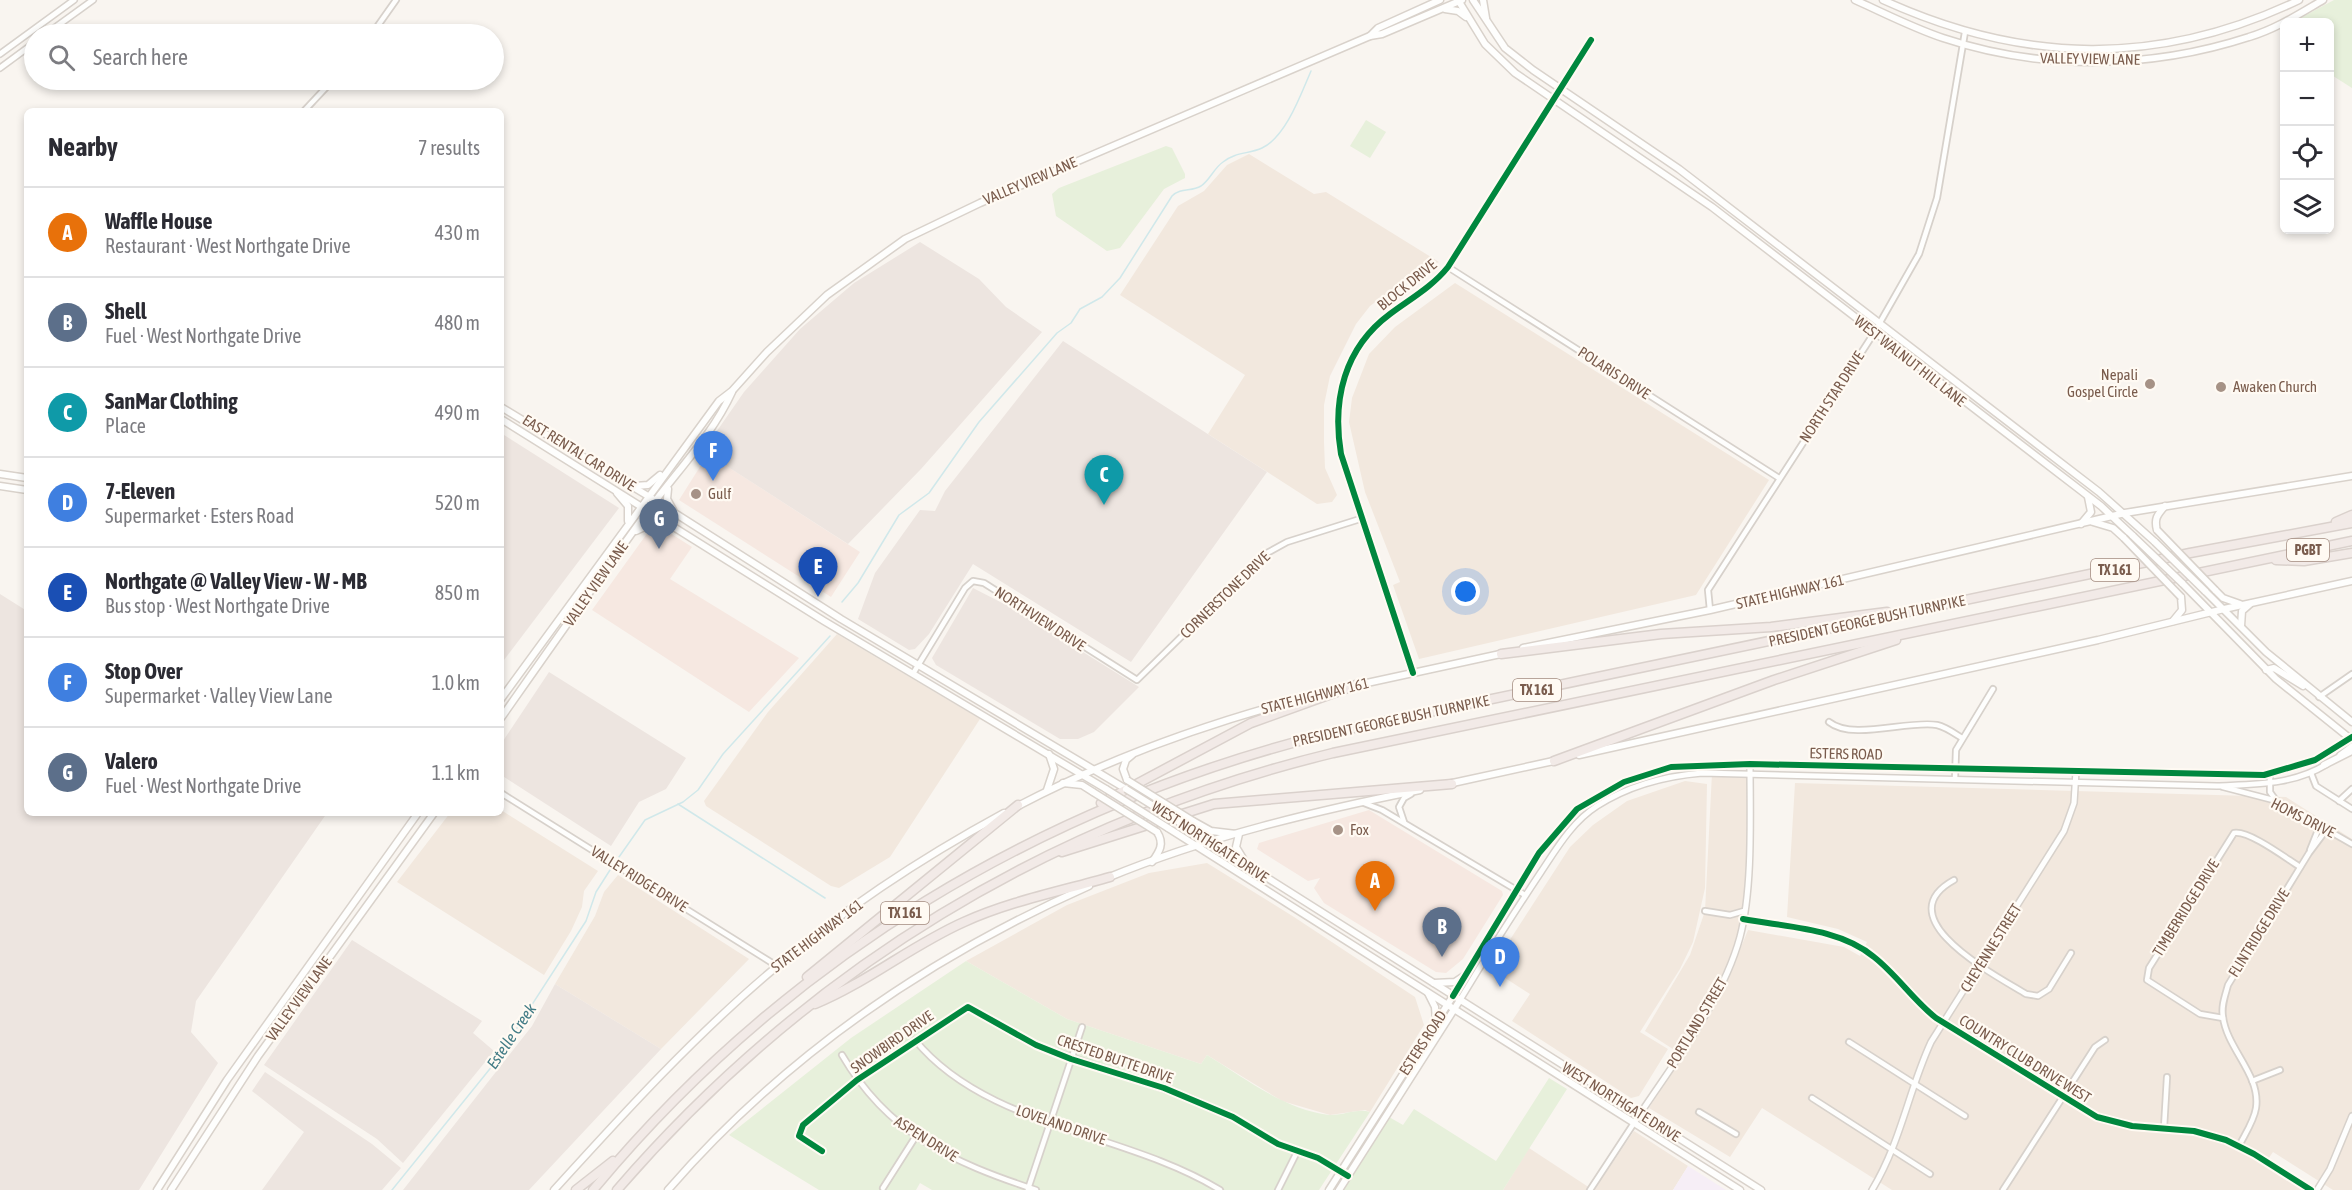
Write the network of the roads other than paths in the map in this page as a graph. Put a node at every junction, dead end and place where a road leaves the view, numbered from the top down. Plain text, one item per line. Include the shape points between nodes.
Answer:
1 (74, 0) edge
2 (93, 0) edge
3 (396, 0) edge
4 (1440, 0) edge
5 (1473, 0) edge
6 (1483, 0) edge
7 (1855, 0) edge
8 (1883, 0) edge
9 (2300, 0) edge
10 (2323, 0) edge
11 (1459, 1) edge
12 (1441, 9) junction
13 (1468, 18) junction
14 (41, 24) edge
15 (60, 24) edge
16 (379, 24) edge
17 (1491, 30) junction
18 (1965, 32) junction
19 (24, 36) edge
20 (1370, 36) junction
21 (1591, 40) dead end
22 (1964, 44) junction
23 (24, 50) edge
24 (0, 54) edge
25 (0, 68) edge
26 (1560, 89) junction
27 (324, 90) edge
28 (1554, 99) junction
29 (307, 108) edge
30 (1714, 196) junction
31 (1708, 204) junction
32 (1789, 252) junction
33 (1782, 261) junction
34 (1448, 267) junction
35 (1880, 322) junction
36 (1874, 333) junction
37 (732, 391) junction
38 (504, 409) edge
39 (504, 421) edge
40 (2042, 448) junction
41 (2036, 456) junction
42 (668, 469) junction
43 (0, 474) edge
44 (2352, 476) edge
45 (24, 478) edge
46 (1779, 478) junction
47 (630, 485) junction
48 (0, 486) edge
49 (668, 487) junction
50 (613, 488) junction
51 (24, 490) edge
52 (648, 496) junction
53 (2088, 496) junction
54 (656, 501) junction
55 (2165, 505) junction
56 (640, 506) junction
57 (648, 511) junction
58 (2125, 513) junction
59 (2352, 515) edge
60 (2112, 516) junction
61 (1360, 519) junction
62 (2092, 522) junction
63 (2352, 523) edge
64 (627, 524) junction
65 (669, 524) junction
66 (690, 524) junction
67 (2079, 525) junction
68 (633, 533) junction
69 (2310, 533) junction
70 (2352, 541) edge
71 (2352, 553) edge
72 (2263, 559) junction
73 (2352, 581) edge
74 (782, 582) junction
75 (776, 591) junction
76 (2252, 603) junction
77 (2242, 605) junction
78 (2224, 609) junction
79 (1710, 610) junction
80 (1920, 610) junction
81 (2211, 612) junction
82 (2173, 621) junction
83 (2241, 627) junction
84 (1924, 630) junction
85 (1501, 654) junction
86 (919, 665) junction
87 (2266, 670) junction
88 (914, 672) junction
89 (1413, 673) junction
90 (2352, 674) edge
91 (1137, 680) joint
92 (1356, 685) junction
93 (2306, 687) junction
94 (1993, 689) dead end
95 (504, 695) edge
96 (2319, 697) junction
97 (504, 714) edge
98 (1829, 722) dead end
99 (2352, 722) edge
100 (1962, 738) junction
101 (2351, 738) edge
102 (2352, 746) edge
103 (1135, 752) junction
104 (2352, 752) edge
105 (1049, 754) junction
106 (1554, 761) junction
107 (1750, 764) junction
108 (2324, 765) junction
109 (1094, 768) junction
110 (1955, 768) junction
111 (2076, 771) junction
112 (1082, 773) junction
113 (2311, 773) junction
114 (1750, 774) junction
115 (2161, 774) junction
116 (2270, 775) junction
117 (1954, 779) junction
118 (2074, 781) junction
119 (1063, 783) junction
120 (2272, 783) junction
121 (1452, 784) junction
122 (2161, 784) junction
123 (2217, 786) junction
124 (2352, 789) edge
125 (1418, 790) junction
126 (1047, 791) junction
127 (504, 795) edge
128 (1592, 798) junction
129 (2277, 801) junction
130 (2339, 801) junction
131 (1360, 802) junction
132 (1018, 805) junction
133 (1598, 805) junction
134 (2352, 809) edge
135 (416, 816) edge
136 (432, 816) edge
137 (1406, 824) junction
138 (1065, 825) junction
139 (2320, 825) junction
140 (2327, 829) junction
141 (1239, 834) junction
142 (1212, 843) junction
143 (2352, 844) edge
144 (1198, 847) junction
145 (2309, 853) junction
146 (1038, 859) junction
147 (1152, 862) junction
148 (1248, 866) junction
149 (2300, 867) junction
150 (1110, 877) junction
151 (1954, 880) dead end
152 (1517, 890) junction
153 (1525, 895) junction
154 (1705, 911) dead end
155 (1744, 911) junction
156 (1743, 919) junction
157 (332, 933) junction
158 (342, 939) junction
159 (1374, 948) junction
160 (2071, 953) dead end
161 (1369, 956) junction
162 (1980, 965) junction
163 (777, 966) junction
164 (1467, 974) junction
165 (1432, 983) junction
166 (1428, 993) junction
167 (1453, 996) junction
168 (1460, 1000) junction
169 (781, 1003) junction
170 (1447, 1005) junction
171 (973, 1008) joint
172 (804, 1009) junction
173 (1454, 1009) junction
174 (2223, 1018) junction
175 (1943, 1022) junction
176 (1435, 1024) junction
177 (1082, 1027) dead end
178 (915, 1040) junction
179 (2104, 1040) dead end
180 (1849, 1042) dead end
181 (842, 1055) dead end
182 (1550, 1057) junction
183 (1071, 1059) junction
184 (1546, 1068) junction
185 (2280, 1070) dead end
186 (2166, 1077) dead end
187 (227, 1080) junction
188 (857, 1080) junction
189 (2252, 1082) junction
190 (1915, 1084) junction
191 (237, 1088) junction
192 (2062, 1097) junction
193 (1812, 1098) dead end
194 (1699, 1112) dead end
195 (1640, 1114) junction
196 (1965, 1116) dead end
197 (2352, 1116) edge
198 (1051, 1122) junction
199 (1634, 1123) junction
200 (2164, 1128) junction
201 (1736, 1134) dead end
202 (916, 1136) junction
203 (2239, 1146) junction
204 (1298, 1150) junction
205 (1893, 1150) junction
206 (822, 1151) dead end
207 (625, 1152) junction
208 (1717, 1163) junction
209 (1341, 1172) junction
210 (1711, 1172) junction
211 (1930, 1174) dead end
212 (1348, 1176) junction
213 (883, 1188) dead end
214 (1028, 1189) edge
215 (157, 1190) edge
216 (171, 1190) edge
217 (554, 1190) edge
218 (576, 1190) edge
219 (594, 1190) edge
220 (617, 1190) edge
221 (668, 1190) edge
222 (1036, 1190) edge
223 (1220, 1190) edge
224 (1278, 1190) edge
225 (1329, 1190) edge
226 (1339, 1190) edge
227 (1590, 1190) edge
228 (1740, 1190) edge
229 (1761, 1190) edge
230 (1872, 1190) edge
231 (2003, 1190) edge
232 (2312, 1190) edge
233 (2317, 1190) edge

1 - 14 street
2 - 15 street
3 - 16 street
4 - 20 main road, VALLEY VIEW LANE via 1378,28
5 - 17 main road, WEST WALNUT HILL LANE
6 - 17 main road
7 - 22 main road, VALLEY VIEW LANE
8 - 18 main road, VALLEY VIEW LANE
9 - 18 main road, VALLEY VIEW LANE via 2217,34 2153,46 2053,48
10 - 22 main road, VALLEY VIEW LANE via 2251,37 2194,53 2139,61 2055,61
11 - 12 main road, VALLEY VIEW LANE
11 - 13 main road, WEST WALNUT HILL LANE
12 - 13 main road via 1458,11
12 - 20 main road, VALLEY VIEW LANE
13 - 28 main road, WEST WALNUT HILL LANE via 1498,58
17 - 26 main road, WEST WALNUT HILL LANE via 1505,48
18 - 22 street, NORTH STAR DRIVE
19 - 24 street
20 - 37 main road, VALLEY VIEW LANE via 980,202 905,239 827,295
21 - 26 street, BLOCK DRIVE
22 - 35 street, NORTH STAR DRIVE via 1929,229 1910,273
23 - 25 street
26 - 28 street, BLOCK DRIVE
26 - 30 main road, WEST WALNUT HILL LANE
27 - 29 street
28 - 31 main road, WEST WALNUT HILL LANE
28 - 34 street, BLOCK DRIVE
30 - 31 main road
30 - 32 main road, WEST WALNUT HILL LANE
31 - 33 main road, WEST WALNUT HILL LANE
32 - 33 main road
32 - 35 main road, WEST WALNUT HILL LANE
33 - 36 main road, WEST WALNUT HILL LANE
34 - 46 street, POLARIS DRIVE
34 - 61 street, BLOCK DRIVE via 1364,338 1344,376 1337,430
35 - 36 street, NORTH STAR DRIVE
35 - 40 main road, WEST WALNUT HILL LANE
36 - 41 main road, WEST WALNUT HILL LANE
36 - 46 street, NORTH STAR DRIVE
37 - 42 main road, VALLEY VIEW LANE via 719,401
37 - 49 main road, VALLEY VIEW LANE via 725,407
38 - 47 main road, EAST RENTAL CAR DRIVE
39 - 50 main road, EAST RENTAL CAR DRIVE
40 - 41 main road
40 - 58 main road, WEST WALNUT HILL LANE
41 - 53 main road, WEST WALNUT HILL LANE
42 - 47 main road via 648,485
42 - 52 main road, VALLEY VIEW LANE
43 - 45 main road
44 - 55 main road, STATE HIGHWAY 161
46 - 79 street, NORTH STAR DRIVE via 1708,590
47 - 52 main road, EAST RENTAL CAR DRIVE
48 - 51 main road
49 - 54 main road, VALLEY VIEW LANE
49 - 66 main road via 669,504
50 - 56 main road, EAST RENTAL CAR DRIVE
50 - 64 main road via 628,506
52 - 54 main road, EAST RENTAL CAR DRIVE
52 - 56 main road, VALLEY VIEW LANE
53 - 60 main road, WEST WALNUT HILL LANE
53 - 67 main road via 2091,512
54 - 57 main road, VALLEY VIEW LANE
54 - 66 main road, WEST NORTHGATE DRIVE
55 - 58 main road, STATE HIGHWAY 161
55 - 77 main road, bridge via 2154,522 2157,530 2223,598
56 - 57 main road, WEST NORTHGATE DRIVE
56 - 64 main road, VALLEY VIEW LANE
57 - 65 main road, WEST NORTHGATE DRIVE
57 - 68 main road, VALLEY VIEW LANE
58 - 60 main road, STATE HIGHWAY 161
58 - 78 main road, WEST WALNUT HILL LANE, bridge
59 - 69 highway
60 - 62 main road, STATE HIGHWAY 161
60 - 81 main road, WEST WALNUT HILL LANE, bridge
61 - 89 street, BLOCK DRIVE
61 - 91 street, CORNERSTONE DRIVE via 1287,542 1267,553
62 - 67 main road, STATE HIGHWAY 161
62 - 82 main road, bridge via 2113,528 2181,597 2182,610
63 - 69 highway, PRESIDENT GEORGE BUSH TURNPIKE / PGBT
64 - 95 main road, VALLEY VIEW LANE
65 - 68 main road via 653,523
65 - 75 main road, WEST NORTHGATE DRIVE
66 - 74 main road, WEST NORTHGATE DRIVE
67 - 79 main road, STATE HIGHWAY 161
68 - 97 main road, VALLEY VIEW LANE
69 - 80 highway, PRESIDENT GEORGE BUSH TURNPIKE / TX 161 via 2190,553
70 - 72 highway, PRESIDENT GEORGE BUSH TURNPIKE / PGBT
71 - 72 highway via 2304,561
72 - 84 highway, PRESIDENT GEORGE BUSH TURNPIKE / TX 161
73 - 76 main road
74 - 75 main road
74 - 86 main road, WEST NORTHGATE DRIVE
75 - 88 main road, WEST NORTHGATE DRIVE
76 - 77 main road
76 - 83 main road via 2242,611
77 - 78 main road
78 - 81 main road
78 - 83 main road, WEST WALNUT HILL LANE
79 - 85 main road, STATE HIGHWAY 161
80 - 85 highway via 1771,627 1661,634
80 - 138 highway, PRESIDENT GEORGE BUSH TURNPIKE / TX 161 via 1308,738 1188,774
81 - 82 main road
81 - 87 main road, WEST WALNUT HILL LANE
82 - 106 main road
83 - 93 main road, WEST WALNUT HILL LANE
84 - 106 highway
84 - 146 highway, PRESIDENT GEORGE BUSH TURNPIKE / TX 161 via 1298,761 1172,801
85 - 89 main road, STATE HIGHWAY 161
86 - 88 street, NORTHVIEW DRIVE
86 - 91 street, NORTHVIEW DRIVE via 973,581 984,583
86 - 109 main road, WEST NORTHGATE DRIVE
87 - 93 main road via 2274,668
87 - 101 main road, WEST WALNUT HILL LANE
88 - 105 main road, WEST NORTHGATE DRIVE
89 - 92 main road, STATE HIGHWAY 161
90 - 96 street
92 - 103 main road, STATE HIGHWAY 161 via 1265,708
92 - 138 highway via 1251,723
93 - 96 main road, WEST WALNUT HILL LANE
94 - 100 street
96 - 99 main road, WEST WALNUT HILL LANE
98 - 100 street via 1836,728 1865,729 1936,725
100 - 110 street via 1956,750
101 - 116 street, ESTERS ROAD via 2315,760
102 - 108 street, ESTERS ROAD
103 - 109 main road, STATE HIGHWAY 161
103 - 141 main road, bridge via 1122,769 1127,780 1211,831
104 - 108 main road
105 - 112 main road, WEST NORTHGATE DRIVE
105 - 126 main road via 1054,769
106 - 121 main road
107 - 110 street, ESTERS ROAD
107 - 114 street, PORTLAND STREET
107 - 128 street, ESTERS ROAD via 1671,767 1632,778
108 - 113 street, ESTERS ROAD
109 - 112 main road, STATE HIGHWAY 161
109 - 142 main road, WEST NORTHGATE DRIVE, bridge
110 - 111 street, ESTERS ROAD
110 - 117 street
111 - 115 street, ESTERS ROAD
111 - 118 street, CHEYENNE STREET
112 - 119 main road, STATE HIGHWAY 161
112 - 144 main road, WEST NORTHGATE DRIVE, bridge
113 - 120 street, ESTERS ROAD
113 - 130 street via 2316,786
114 - 117 street, ESTERS ROAD
114 - 133 street, ESTERS ROAD via 1685,775 1626,791
114 - 155 street, PORTLAND STREET
115 - 116 street, ESTERS ROAD
115 - 122 street
116 - 120 street
117 - 118 street, ESTERS ROAD
118 - 122 street, ESTERS ROAD
118 - 162 street, CHEYENNE STREET via 2074,802 2064,831
119 - 126 main road, STATE HIGHWAY 161
119 - 147 main road, bridge via 1082,785 1157,832 1162,843
120 - 123 street, ESTERS ROAD
120 - 129 street via 2270,792
121 - 125 main road
121 - 146 highway via 1214,804
122 - 123 street, ESTERS ROAD
123 - 129 street, HOMS DRIVE
124 - 130 street
125 - 131 main road
125 - 137 street via 1404,798 1399,807
126 - 132 main road, STATE HIGHWAY 161
127 - 163 street, VALLEY RIDGE DRIVE
128 - 133 street
128 - 152 street, ESTERS ROAD via 1552,837
129 - 139 street, HOMS DRIVE
130 - 134 street
131 - 137 street
131 - 141 main road
132 - 163 main road, STATE HIGHWAY 161 via 892,880
132 - 169 highway via 824,961
133 - 153 street, ESTERS ROAD via 1567,834
135 - 157 main road, VALLEY VIEW LANE
136 - 158 main road, VALLEY VIEW LANE
137 - 152 street
138 - 169 highway, PRESIDENT GEORGE BUSH TURNPIKE / TX 161 via 903,914
139 - 140 street, HOMS DRIVE
139 - 145 street, FLINTRIDGE DRIVE
140 - 143 street, HOMS DRIVE
140 - 145 street, FLINTRIDGE DRIVE
141 - 142 main road
141 - 148 main road via 1236,847
142 - 144 main road
142 - 148 main road, WEST NORTHGATE DRIVE
144 - 147 main road
144 - 161 main road, WEST NORTHGATE DRIVE
145 - 149 street, FLINTRIDGE DRIVE
146 - 172 highway, PRESIDENT GEORGE BUSH TURNPIKE / TX 161 via 914,929
147 - 150 main road
148 - 159 main road, WEST NORTHGATE DRIVE
149 - 174 street, FLINTRIDGE DRIVE via 2228,985
149 - 174 street, TIMBERRIDGE DRIVE via 2253,838 2234,833 2149,968 2147,980 2200,1014
150 - 172 highway via 965,921 844,992
150 - 221 main road via 1034,911 952,955 857,1016 750,1103
151 - 162 street via 1943,886 1930,912 1952,944
152 - 153 street
152 - 164 street, ESTERS ROAD
153 - 168 street, ESTERS ROAD
154 - 155 street via 1730,915
155 - 156 street, PORTLAND STREET
156 - 175 street, COUNTRY CLUB DRIVE WEST via 1857,945
156 - 195 street, PORTLAND STREET via 1736,950 1721,986
157 - 158 main road
157 - 187 main road, VALLEY VIEW LANE
158 - 191 main road, VALLEY VIEW LANE
159 - 161 main road
159 - 165 main road, WEST NORTHGATE DRIVE
160 - 162 street via 2049,989 2038,996 2026,994
161 - 166 main road, WEST NORTHGATE DRIVE
162 - 175 street, CHEYENNE STREET
163 - 217 main road, STATE HIGHWAY 161 via 700,1037
164 - 165 main road via 1455,982
164 - 167 street, ESTERS ROAD
165 - 167 main road, WEST NORTHGATE DRIVE
166 - 170 main road, WEST NORTHGATE DRIVE
166 - 176 main road via 1435,1007
167 - 168 main road, WEST NORTHGATE DRIVE
167 - 170 main road, ESTERS ROAD
168 - 173 main road, ESTERS ROAD
168 - 182 main road, WEST NORTHGATE DRIVE
169 - 207 highway, PRESIDENT GEORGE BUSH TURNPIKE / TX 161 via 698,1077
170 - 173 main road, WEST NORTHGATE DRIVE
170 - 176 main road, ESTERS ROAD
171 - 178 street, SNOWBIRD DRIVE via 962,1008
171 - 183 street, CRESTED BUTTE DRIVE via 1002,1027
172 - 220 highway, PRESIDENT GEORGE BUSH TURNPIKE / TX 161 via 698,1102
173 - 184 main road, WEST NORTHGATE DRIVE
173 - 212 main road, ESTERS ROAD
174 - 189 street via 2231,1045
175 - 190 street, CHEYENNE STREET
175 - 192 street, COUNTRY CLUB DRIVE WEST
176 - 209 main road, ESTERS ROAD
177 - 183 street
178 - 188 street, SNOWBIRD DRIVE
178 - 198 street, LOVELAND DRIVE via 937,1064 967,1084 1010,1107
179 - 192 street via 2095,1047
180 - 190 street
181 - 188 street, ASPEN DRIVE
182 - 184 main road
182 - 195 main road, WEST NORTHGATE DRIVE
183 - 198 street
183 - 204 street, CRESTED BUTTE DRIVE via 1190,1098 1233,1117 1278,1144
184 - 199 main road, WEST NORTHGATE DRIVE
185 - 189 street
186 - 200 street
187 - 191 main road
187 - 215 main road, VALLEY VIEW LANE
188 - 202 street, ASPEN DRIVE via 883,1110
188 - 206 street, SNOWBIRD DRIVE via 802,1125 798,1133
189 - 203 street via 2256,1108
190 - 196 street
190 - 205 street, CHEYENNE STREET
191 - 216 main road, VALLEY VIEW LANE
192 - 200 street, COUNTRY CLUB DRIVE WEST via 2110,1121
192 - 231 street
193 - 205 street
194 - 201 street
195 - 199 street, PORTLAND STREET
195 - 208 main road, WEST NORTHGATE DRIVE
197 - 233 street
198 - 214 street
198 - 223 street, LOVELAND DRIVE via 1156,1158
199 - 210 main road, WEST NORTHGATE DRIVE
199 - 227 street, PORTLAND STREET
200 - 203 street, COUNTRY CLUB DRIVE WEST via 2193,1131
202 - 213 street
202 - 214 street, ASPEN DRIVE via 980,1171
203 - 232 street, COUNTRY CLUB DRIVE WEST
204 - 209 street, CRESTED BUTTE DRIVE
204 - 224 street
205 - 211 street
205 - 230 street, CHEYENNE STREET
207 - 218 highway
207 - 219 highway, PRESIDENT GEORGE BUSH TURNPIKE / TX 161
208 - 210 main road
208 - 229 main road, WEST NORTHGATE DRIVE
209 - 212 street, CRESTED BUTTE DRIVE
209 - 225 main road, ESTERS ROAD
210 - 228 main road, WEST NORTHGATE DRIVE
212 - 226 main road, ESTERS ROAD
214 - 222 street, ASPEN DRIVE

